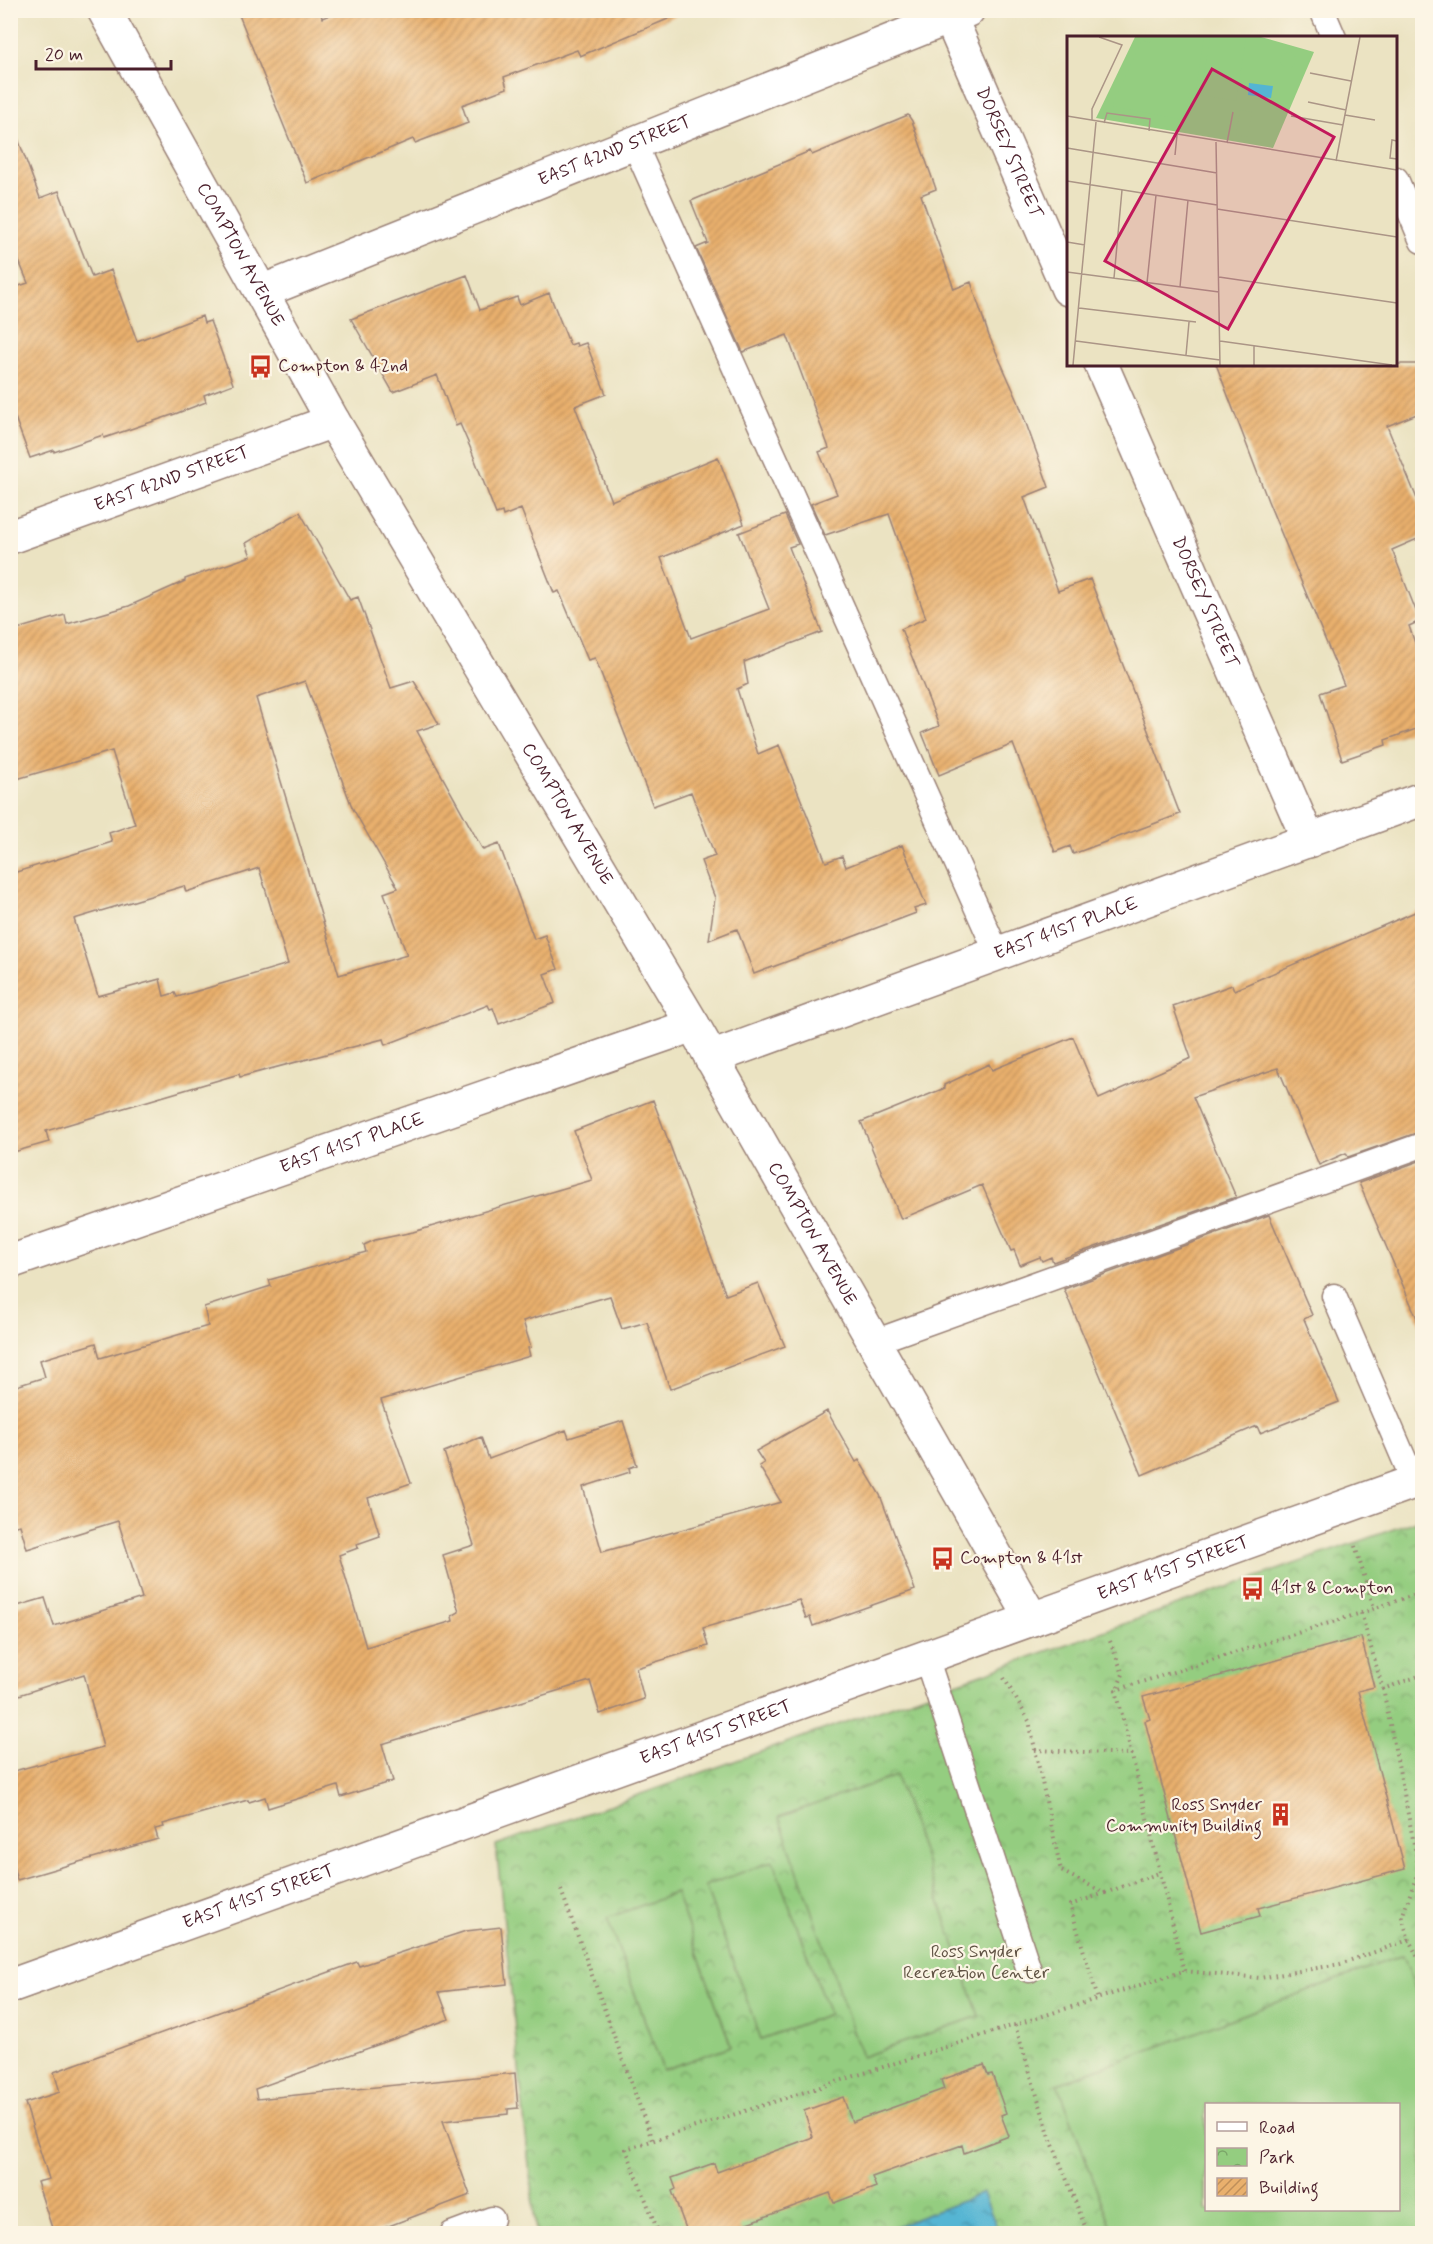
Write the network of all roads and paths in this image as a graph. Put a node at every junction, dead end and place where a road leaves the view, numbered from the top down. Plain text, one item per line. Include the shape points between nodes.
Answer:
1 (104, 10) edge
2 (1322, 10) edge
3 (959, 14) edge
4 (1333, 36) edge
5 (634, 143) junction
6 (1397, 184) edge
7 (1422, 241) edge
8 (1067, 286) edge
9 (261, 292) junction
10 (1102, 366) edge
11 (333, 421) junction
12 (10, 537) edge
13 (1422, 799) edge
14 (1308, 841) junction
15 (997, 953) junction
16 (693, 1025) junction
17 (711, 1058) junction
18 (1422, 1145) edge
19 (10, 1262) edge
20 (1334, 1296) dead end
21 (874, 1342) junction
22 (1418, 1481) edge
23 (1342, 1508) junction
24 (1422, 1592) edge
25 (1374, 1608) junction
26 (1361, 1613) junction
27 (1032, 1619) junction
28 (1110, 1641) dead end
29 (926, 1657) junction
30 (1422, 1676) edge
31 (1004, 1678) dead end
32 (1383, 1689) junction
33 (1116, 1690) junction
34 (1035, 1750) junction
35 (1132, 1754) junction
36 (1159, 1872) junction
37 (561, 1890) dead end
38 (1104, 1893) junction
39 (1409, 1940) junction
40 (1422, 1965) edge
41 (1029, 1970) dead end
42 (1184, 1971) junction
43 (10, 1986) edge
44 (1098, 1999) junction
45 (1015, 2025) junction
46 (652, 2140) junction
47 (492, 2219) dead end
48 (452, 2234) edge
49 (659, 2234) edge
50 (1088, 2234) edge

1 - 9 street, COMPTON AVENUE
2 - 4 lane
3 - 5 street, EAST 42ND STREET
3 - 8 street, DORSEY STREET
5 - 9 street, EAST 42ND STREET
5 - 15 lane
6 - 7 lane
9 - 11 street, COMPTON AVENUE
10 - 14 street, DORSEY STREET
11 - 12 street, EAST 42ND STREET
11 - 16 street, COMPTON AVENUE
13 - 14 street, EAST 41ST PLACE
14 - 15 street, EAST 41ST PLACE
15 - 17 street, EAST 41ST PLACE
16 - 17 street, COMPTON AVENUE
16 - 19 street, EAST 41ST PLACE
17 - 21 street, COMPTON AVENUE
18 - 21 lane
20 - 22 lane
21 - 27 street, COMPTON AVENUE
22 - 23 street, EAST 41ST STREET
23 - 25 path
23 - 27 street, EAST 41ST STREET
24 - 25 path
25 - 26 path
26 - 32 path
26 - 33 path
27 - 29 street, EAST 41ST STREET
28 - 33 path via 1123,1674
29 - 41 lane
29 - 43 street, EAST 41ST STREET
30 - 32 path
31 - 34 path via 1029,1721
32 - 39 path via 1419,1869 1402,1917
33 - 35 path
34 - 35 path
34 - 38 path via 1061,1871
35 - 36 path
36 - 38 path
36 - 42 path
37 - 46 path
38 - 44 path via 1070,1905
39 - 40 path
39 - 42 path via 1340,1964 1260,1978
42 - 44 path
44 - 45 path
45 - 46 path
45 - 50 path via 1050,2137
46 - 49 path via 626,2149
47 - 48 lane

